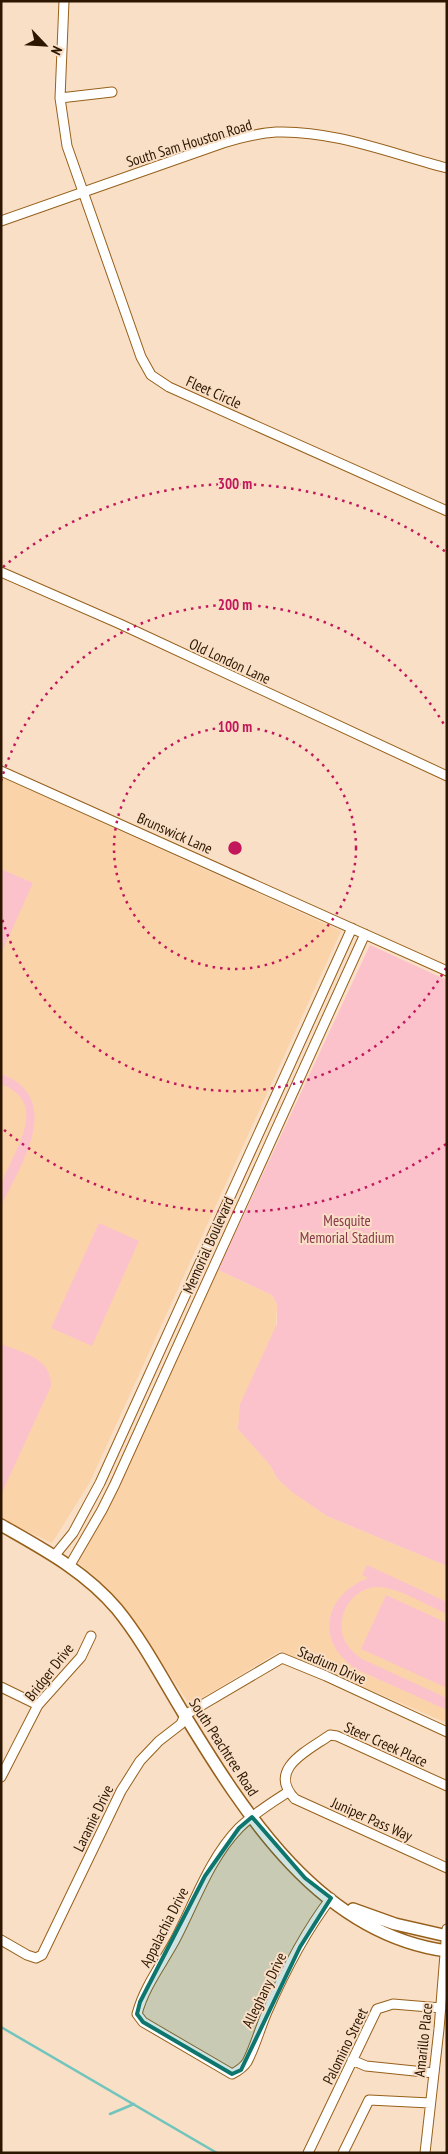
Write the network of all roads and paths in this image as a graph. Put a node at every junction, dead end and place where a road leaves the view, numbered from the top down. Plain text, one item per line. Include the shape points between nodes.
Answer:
1 (64, 1) edge
2 (112, 92) dead end
3 (60, 98) junction
4 (447, 168) edge
5 (81, 192) junction
6 (1, 221) edge
7 (447, 511) edge
8 (1, 572) edge
9 (1, 771) edge
10 (447, 776) edge
11 (352, 928) junction
12 (365, 934) junction
13 (447, 971) edge
14 (1, 1525) edge
15 (55, 1556) junction
16 (70, 1565) junction
17 (91, 1636) dead end
18 (1, 1687) edge
19 (38, 1705) junction
20 (185, 1715) junction
21 (447, 1732) edge
22 (1, 1778) edge
23 (447, 1786) edge
24 (288, 1792) junction
25 (252, 1817) junction
26 (447, 1868) edge
27 (334, 1901) junction
28 (447, 1929) edge
29 (447, 1936) edge
30 (1, 1940) edge
31 (446, 1951) edge
32 (441, 2008) junction
33 (352, 2060) junction
34 (216, 2064) joint
35 (434, 2073) junction
36 (430, 2103) junction
37 (308, 2153) edge
38 (343, 2153) edge
39 (424, 2153) edge

1 - 3 street, Fleet Circle
2 - 3 street
3 - 5 street, Fleet Circle via 67,146
4 - 5 street, South Sam Houston Road via 339,139 275,132 236,139
5 - 6 street, South Sam Houston Road
5 - 7 street, Fleet Circle via 141,357 151,375 169,387
8 - 10 street, Old London Lane
9 - 11 street, Brunswick Lane
11 - 12 street, Brunswick Lane
11 - 15 street, Memorial Boulevard via 100,1483 73,1533
12 - 13 street, Brunswick Lane
12 - 16 street, Memorial Boulevard via 115,1484
14 - 15 main road, South Peachtree Road
15 - 16 main road, South Peachtree Road
16 - 20 main road, South Peachtree Road via 116,1609 162,1675
17 - 19 street, Bridger Drive via 81,1657
18 - 19 street
19 - 22 street, Bridger Drive
20 - 21 street, Stadium Drive via 282,1658
20 - 25 main road, South Peachtree Road
20 - 30 street, Laramie Drive via 181,1724 140,1761 120,1791 42,1955 36,1958
23 - 24 street, Steer Creek Place via 338,1736 330,1736 290,1763 285,1784
24 - 25 street, Appalachia Drive
24 - 26 street, Juniper Pass Way via 295,1799
25 - 27 main road, South Peachtree Road via 283,1856
25 - 34 street, Appalachia Drive via 239,1828 206,1876 140,2002 137,2014 144,2022
27 - 29 main road via 395,1924
27 - 31 main road, South Peachtree Road via 372,1928 396,1939
27 - 34 street, Alleghany Drive via 319,1915 300,1947 267,2012 247,2062 232,2074
28 - 29 street, Amarillo Place
29 - 31 street, Amarillo Place
31 - 32 street, Amarillo Place
32 - 33 street, Palomino Street via 393,2004 377,2009
32 - 35 street, Amarillo Place
33 - 35 street via 366,2066
33 - 37 street, Palomino Street
35 - 36 street, Amarillo Place
36 - 38 street via 369,2100
36 - 39 street, Amarillo Place

